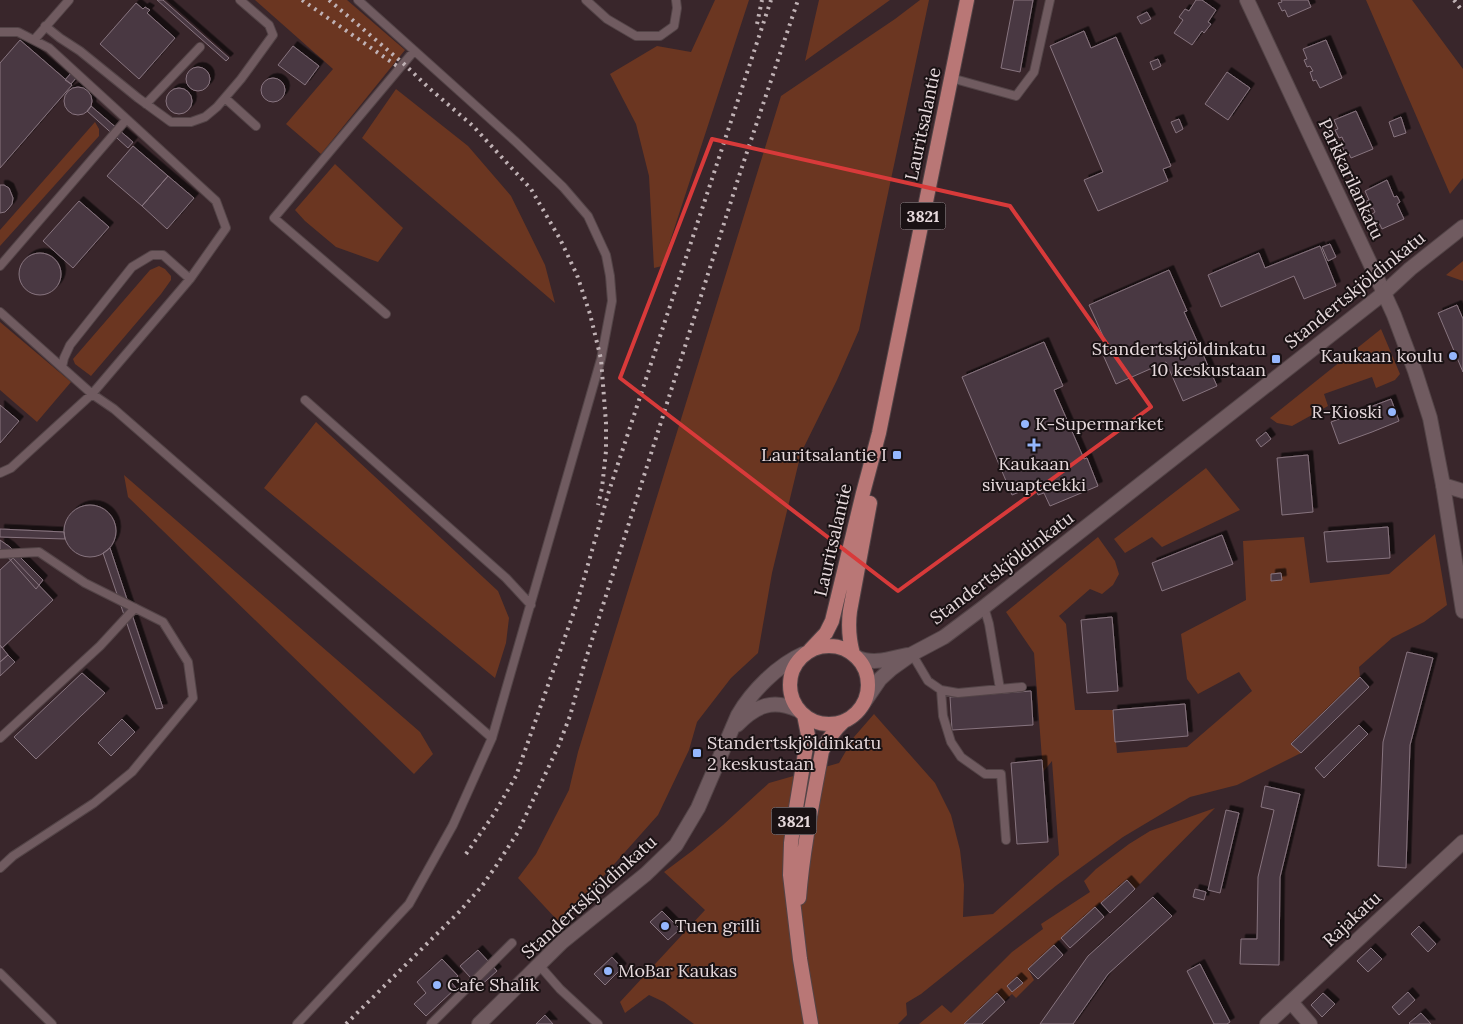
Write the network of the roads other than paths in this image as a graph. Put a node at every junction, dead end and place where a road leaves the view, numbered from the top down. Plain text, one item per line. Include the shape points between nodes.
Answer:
1 (69, 0) edge
2 (240, 0) edge
3 (358, 0) edge
4 (586, 0) edge
5 (676, 0) edge
6 (967, 0) edge
7 (1050, 0) edge
8 (1247, 0) edge
9 (46, 26) junction
10 (0, 32) edge
11 (34, 40) junction
12 (200, 47) dead end
13 (414, 51) junction
14 (951, 78) junction
15 (225, 98) junction
16 (146, 104) junction
17 (126, 120) junction
18 (256, 126) dead end
19 (1463, 227) edge
20 (0, 266) edge
21 (190, 279) junction
22 (1384, 293) junction
23 (0, 312) edge
24 (386, 314) dead end
25 (62, 367) junction
26 (92, 394) junction
27 (305, 400) dead end
28 (879, 433) junction
29 (0, 472) edge
30 (1443, 485) junction
31 (1463, 492) edge
32 (0, 554) edge
33 (531, 605) junction
34 (984, 607) junction
35 (135, 608) junction
36 (1463, 611) edge
37 (806, 652) junction
38 (912, 654) junction
39 (855, 656) junction
40 (1022, 687) dead end
41 (1000, 689) junction
42 (941, 690) junction
43 (865, 701) junction
44 (801, 713) junction
45 (844, 721) junction
46 (732, 731) junction
47 (0, 738) edge
48 (492, 738) junction
49 (1006, 840) dead end
50 (1463, 842) edge
51 (0, 868) edge
52 (797, 928) junction
53 (512, 943) dead end
54 (539, 965) junction
55 (0, 973) edge
56 (1291, 1002) junction
57 (52, 1024) edge
58 (297, 1024) edge
59 (431, 1024) edge
60 (479, 1024) edge
61 (598, 1024) edge
62 (811, 1024) edge
63 (1267, 1024) edge
64 (1310, 1024) edge

1 - 9 lane
2 - 15 lane via 269,25 273,35
3 - 13 lane
4 - 5 lane via 607,19 636,36 660,36 674,26 678,8
6 - 14 main road, Lauritsalantie / 3821
7 - 14 lane via 1034,72 1016,96
8 - 22 street, Parkkarilankatu
9 - 11 lane
9 - 16 lane
10 - 11 lane via 18,32
11 - 17 lane via 49,48
12 - 16 lane
13 - 24 lane via 274,218
13 - 33 lane via 563,187 588,216 606,255 612,301 601,359
14 - 28 main road, Lauritsalantie / 3821
15 - 16 lane via 205,117 191,122 171,122
15 - 18 lane
17 - 20 lane
17 - 21 lane via 216,201 226,228
19 - 22 street, Standertskjöldinkatu
21 - 25 lane via 163,255 152,255 132,267 70,345
21 - 26 lane
22 - 30 street, Parkkarilankatu via 1430,418
22 - 34 street, Standertskjöldinkatu
23 - 25 lane
25 - 26 lane
26 - 29 lane via 12,468
26 - 48 lane via 114,409
27 - 33 lane via 506,578
28 - 37 main road, Lauritsalantie / 3821 via 832,621 826,633
28 - 39 main road, Lauritsalantie / 3821 via 848,628
30 - 31 street
30 - 36 street, Parkkarilankatu
32 - 35 lane via 39,552 85,583
33 - 48 lane
34 - 38 street, Standertskjöldinkatu via 944,637
34 - 41 lane
35 - 47 lane via 100,646
35 - 51 lane via 163,622 188,662 193,698 132,772 94,803
37 - 39 main road via 830,646 840,647
37 - 44 main road via 796,663 790,682 793,701
37 - 46 street, Standertskjöldinkatu via 781,667 753,694 741,709
38 - 39 street, Standertskjöldinkatu via 870,662
38 - 42 lane via 928,681
38 - 43 street, Standertskjöldinkatu via 880,679
39 - 43 main road via 865,674
40 - 41 lane
41 - 42 lane via 958,693
42 - 49 lane via 948,734 961,757 985,774 1001,774
43 - 45 main road
44 - 45 main road via 821,724
44 - 46 street, Standertskjöldinkatu via 787,705 760,708
44 - 52 main road, 3821 via 808,735 794,814 790,875
45 - 52 main road, 3821 via 834,730 822,751 802,868
46 - 54 street, Standertskjöldinkatu via 698,808 676,844 646,874 577,929
48 - 58 lane via 453,824 409,904
50 - 56 street, Rajakatu
52 - 62 main road, 3821
53 - 59 lane
54 - 60 street, Standertskjöldinkatu
54 - 61 lane
55 - 57 lane
56 - 63 street, Rajakatu
56 - 64 street

